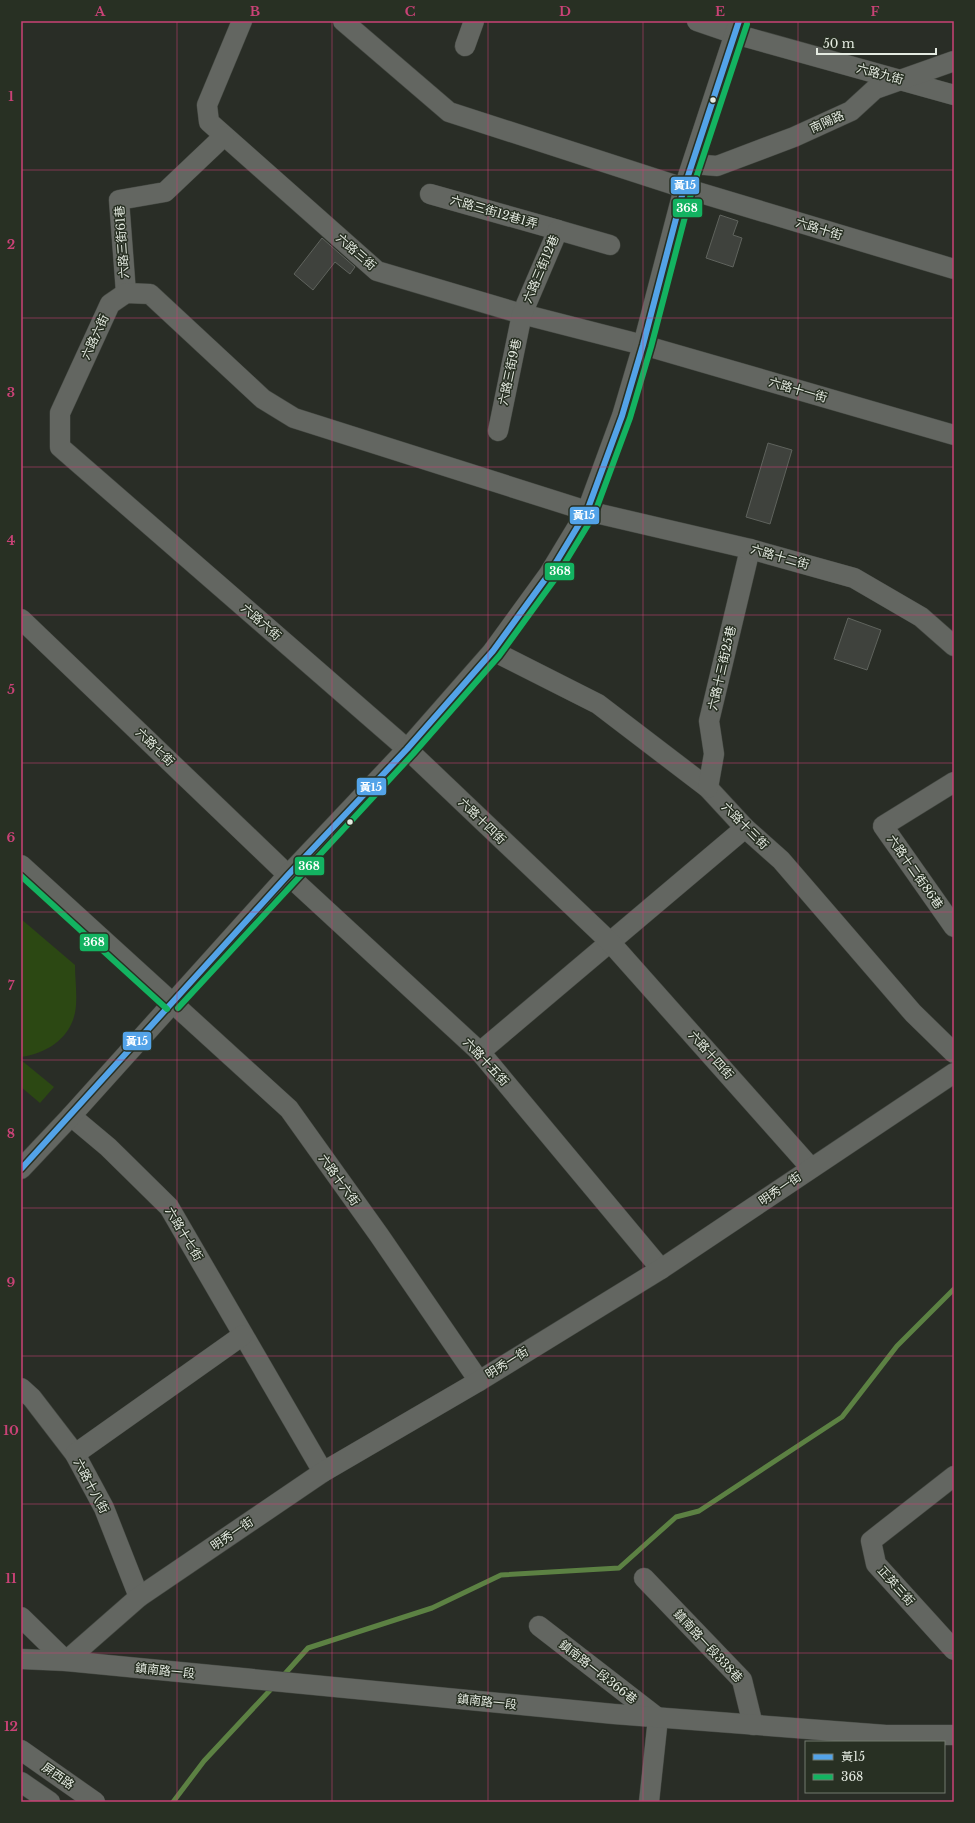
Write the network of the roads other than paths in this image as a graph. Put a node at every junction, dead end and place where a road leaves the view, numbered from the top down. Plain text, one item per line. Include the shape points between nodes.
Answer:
1 (242, 21) edge
2 (343, 21) edge
3 (474, 21) edge
4 (697, 21) edge
5 (737, 28) edge
6 (465, 46) dead end
7 (954, 61) edge
8 (902, 80) junction
9 (954, 95) edge
10 (224, 136) junction
11 (694, 164) junction
12 (684, 188) junction
13 (430, 194) dead end
14 (558, 230) junction
15 (610, 245) dead end
16 (954, 269) edge
17 (126, 293) junction
18 (522, 314) junction
19 (643, 345) junction
20 (498, 431) dead end
21 (954, 435) edge
22 (587, 511) junction
23 (750, 549) junction
24 (21, 619) edge
25 (954, 646) edge
26 (493, 651) junction
27 (407, 749) junction
28 (954, 782) edge
29 (708, 788) junction
30 (744, 828) junction
31 (21, 865) edge
32 (288, 875) junction
33 (954, 927) edge
34 (610, 942) junction
35 (172, 1003) junction
36 (480, 1052) junction
37 (954, 1053) edge
38 (954, 1073) edge
39 (71, 1116) junction
40 (811, 1168) junction
41 (21, 1170) edge
42 (661, 1269) junction
43 (243, 1335) junction
44 (479, 1381) junction
45 (21, 1388) edge
46 (75, 1454) junction
47 (323, 1472) junction
48 (954, 1476) edge
49 (644, 1578) dead end
50 (139, 1597) junction
51 (21, 1617) edge
52 (539, 1626) dead end
53 (954, 1650) edge
54 (21, 1659) edge
55 (66, 1661) junction
56 (658, 1718) junction
57 (753, 1725) junction
58 (954, 1735) edge
59 (21, 1750) edge
60 (21, 1782) edge
61 (50, 1802) edge
62 (95, 1802) edge
63 (649, 1802) edge

1 - 10 street, 六路三街 via 207,105 209,122
2 - 12 street via 449,112
3 - 6 street
4 - 5 street, 六路九街
5 - 8 street, 六路九街
5 - 11 street
7 - 8 street, 南陽路
8 - 9 street, 六路九街
8 - 11 street, 南陽路 via 875,89 851,111 794,137 717,166
10 - 17 street, 六路三街61巷 via 165,192 119,200
10 - 18 street, 六路三街 via 377,271
11 - 12 street
12 - 16 street, 六路十街
12 - 19 street
13 - 14 street, 六路三街12巷1弄
14 - 15 street, 六路三街12巷
14 - 18 street, 六路三街12巷
17 - 22 street via 150,294 263,399 294,418
17 - 27 street, 六路六街 via 110,304 60,413 60,447
18 - 19 street, 六路三街
18 - 20 street, 六路三街9巷
19 - 21 street, 六路十一街
19 - 22 street via 622,416
22 - 23 street, 六路十二街
22 - 26 street via 549,574
23 - 25 street, 六路十二街 via 854,578 921,617
23 - 29 street, 六路十三街25巷 via 709,721 714,754
24 - 32 street, 六路七街
26 - 27 street
26 - 29 street, 六路十三街 via 598,704
27 - 32 street
27 - 34 street, 六路十四街
28 - 33 street, 六路十二街86巷 via 884,826
29 - 30 street, 六路十三街
30 - 34 street
30 - 37 street, 六路十三街 via 781,860 913,1013
31 - 35 street, 六路十六街
32 - 35 street
32 - 36 street, 六路十五街
34 - 36 street
34 - 40 street, 六路十四街
35 - 39 street
35 - 44 street, 六路十六街 via 288,1109 379,1235
36 - 42 street, 六路十五街
38 - 40 street, 明秀一街
39 - 41 street
39 - 43 street, 六路十七街 via 108,1147 169,1207
40 - 42 street, 明秀一街
42 - 44 street, 明秀一街
43 - 46 street
43 - 47 street, 六路十七街
44 - 47 street, 明秀一街
45 - 46 street, 六路十八街 via 32,1398
46 - 50 street, 六路十八街 via 104,1508
47 - 50 street, 明秀一街
48 - 53 street, 正英三街 via 870,1541 876,1564
49 - 57 street, 鎮南路一段338巷 via 742,1680
50 - 55 street, 明秀一街
51 - 55 street
52 - 56 street, 鎮南路一段366巷
54 - 55 street, 鎮南路一段
55 - 56 street, 鎮南路一段
56 - 57 street, 鎮南路一段
56 - 63 street
57 - 58 street, 鎮南路一段 via 886,1735
59 - 62 street, 屏西路
60 - 61 street

